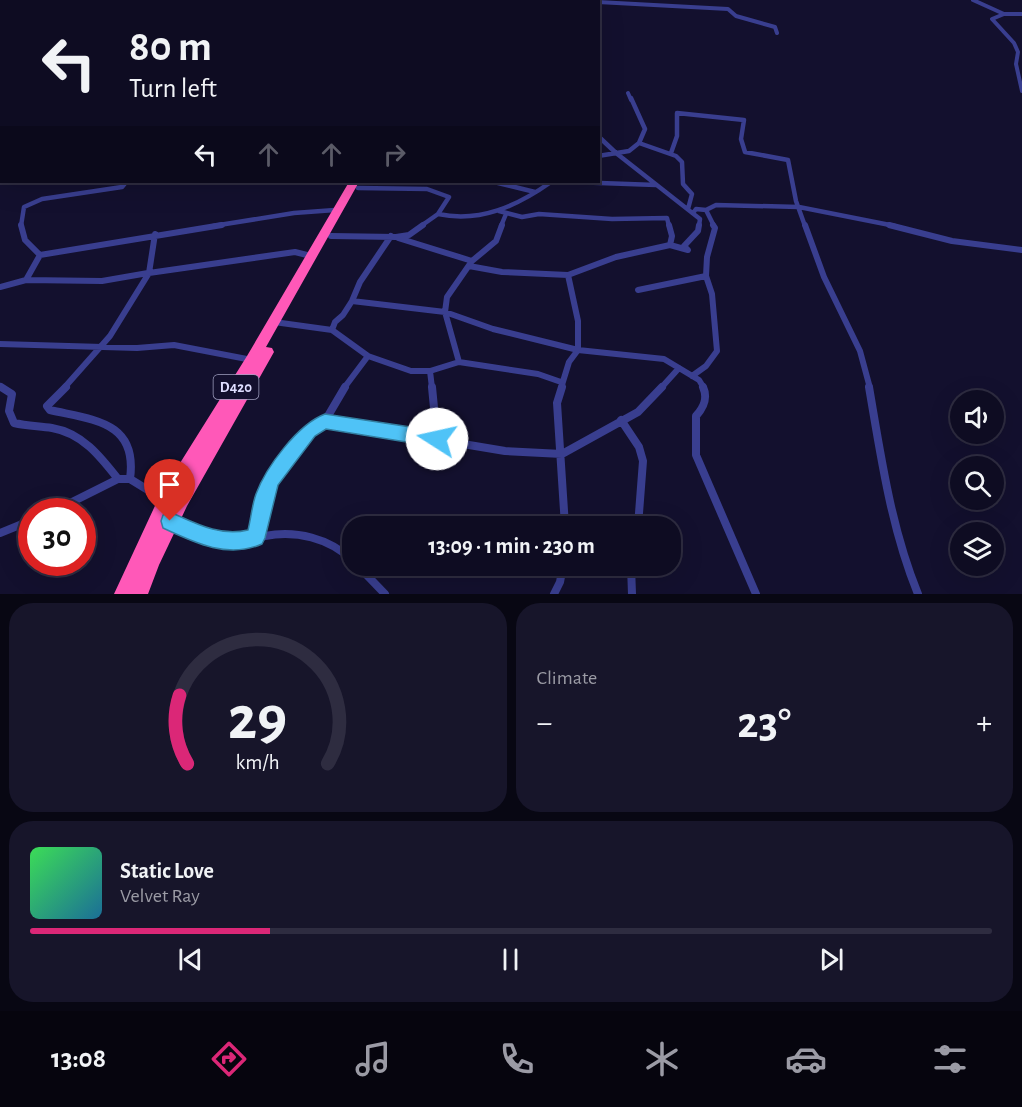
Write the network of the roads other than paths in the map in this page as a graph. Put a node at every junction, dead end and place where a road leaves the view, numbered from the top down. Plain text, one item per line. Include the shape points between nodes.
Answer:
1 (974, 0) edge
2 (600, 2) edge
3 (1004, 14) junction
4 (1022, 14) edge
5 (777, 33) dead end
6 (1022, 91) edge
7 (628, 93) dead end
8 (600, 137) edge
9 (639, 143) junction
10 (616, 153) junction
11 (671, 153) junction
12 (600, 156) edge
13 (125, 183) edge
14 (422, 183) edge
15 (498, 183) edge
16 (548, 183) edge
17 (586, 183) edge
18 (358, 184) edge
19 (657, 185) junction
20 (419, 189) junction
21 (535, 192) junction
22 (799, 207) junction
23 (335, 210) junction
24 (706, 210) junction
25 (499, 211) junction
26 (691, 211) junction
27 (438, 214) junction
28 (506, 214) junction
29 (155, 234) junction
30 (331, 236) junction
31 (393, 237) junction
32 (669, 245) junction
33 (1022, 250) edge
34 (39, 255) junction
35 (311, 256) junction
36 (470, 264) junction
37 (149, 273) junction
38 (568, 274) junction
39 (706, 276) junction
40 (26, 280) junction
41 (0, 287) edge
42 (638, 290) dead end
43 (352, 302) junction
44 (445, 312) junction
45 (279, 323) junction
46 (332, 330) junction
47 (0, 344) edge
48 (103, 346) junction
49 (578, 350) junction
50 (368, 356) junction
51 (252, 360) junction
52 (459, 362) junction
53 (679, 368) junction
54 (430, 371) junction
55 (692, 376) junction
56 (561, 382) junction
57 (0, 386) edge
58 (621, 420) junction
59 (325, 421) junction
60 (437, 439) junction
61 (562, 454) junction
62 (118, 479) junction
63 (130, 479) junction
64 (80, 498) edge
65 (166, 501) junction
66 (565, 516) edge
67 (639, 516) edge
68 (165, 520) junction
69 (18, 526) edge
70 (0, 534) edge
71 (256, 538) junction
72 (342, 550) edge
73 (368, 576) edge
74 (561, 576) edge
75 (631, 576) edge
76 (123, 594) edge
77 (139, 594) edge
78 (385, 594) edge
79 (554, 594) edge
80 (632, 594) edge
81 (756, 594) edge
82 (918, 594) edge

1 - 3 street
2 - 5 street via 728,9 736,16 775,27
3 - 4 street
3 - 6 street via 992,19 1018,51 1016,64
7 - 9 street via 645,129
8 - 10 street
9 - 10 street via 629,151
9 - 11 street
10 - 12 street
10 - 19 street
11 - 22 street via 677,136 676,113 744,120 741,139 745,152 788,160
11 - 26 street via 682,162 683,184 692,194
13 - 34 street via 122,187 28,203 20,225 29,248
14 - 20 street
15 - 21 street
16 - 21 street
17 - 19 street
18 - 20 street
18 - 23 highway, D420
18 - 30 highway, D420
19 - 26 street
20 - 27 street via 449,197
21 - 25 street
22 - 24 street via 733,204
22 - 33 street via 952,241
22 - 82 street via 824,277 867,373 885,482
23 - 29 street via 310,210
23 - 35 highway, D420
24 - 26 street
24 - 39 street via 715,228
25 - 27 street via 453,219
25 - 28 street
26 - 32 street via 700,219 700,227 684,246 688,250
27 - 31 street via 418,230
28 - 32 street via 667,218 672,236
28 - 36 street via 496,241
29 - 34 street
29 - 37 street
30 - 31 street
30 - 45 highway, D420
31 - 36 street
31 - 43 street via 360,282
32 - 38 street via 616,257
34 - 40 street
35 - 37 street via 295,252
35 - 45 highway, D420
36 - 38 street via 502,272
36 - 44 street via 449,291
37 - 40 street via 102,281
37 - 48 street
38 - 49 street via 578,314
39 - 42 street
39 - 55 street via 712,294 717,351
40 - 41 street
43 - 44 street
43 - 46 street via 334,322
44 - 49 street
44 - 52 street
45 - 46 street
45 - 51 highway, D420
45 - 68 highway, D420
46 - 50 street
47 - 48 street
48 - 51 street via 174,345
48 - 63 street via 47,406 109,424 126,441 132,454
49 - 53 street via 664,359
49 - 56 street
50 - 54 street via 411,371
50 - 59 street
51 - 65 highway, D420
52 - 54 street
52 - 56 street via 538,374
53 - 55 street
53 - 58 street via 648,404
54 - 60 street
55 - 81 street via 706,393 704,407 696,416 696,455
56 - 61 street via 557,403
57 - 62 street via 12,394 9,411 14,423 53,428 81,438
58 - 61 street
58 - 67 street via 643,460
59 - 60 street
59 - 71 street via 309,431 272,479
60 - 61 street via 505,451
61 - 66 street
62 - 63 street
62 - 64 street
63 - 65 street
65 - 68 highway, D420
68 - 71 street via 198,535 221,540
68 - 76 highway, D420
68 - 77 highway, D420
69 - 70 street
71 - 72 street via 290,534 330,543
73 - 78 street
74 - 79 street
75 - 80 street

